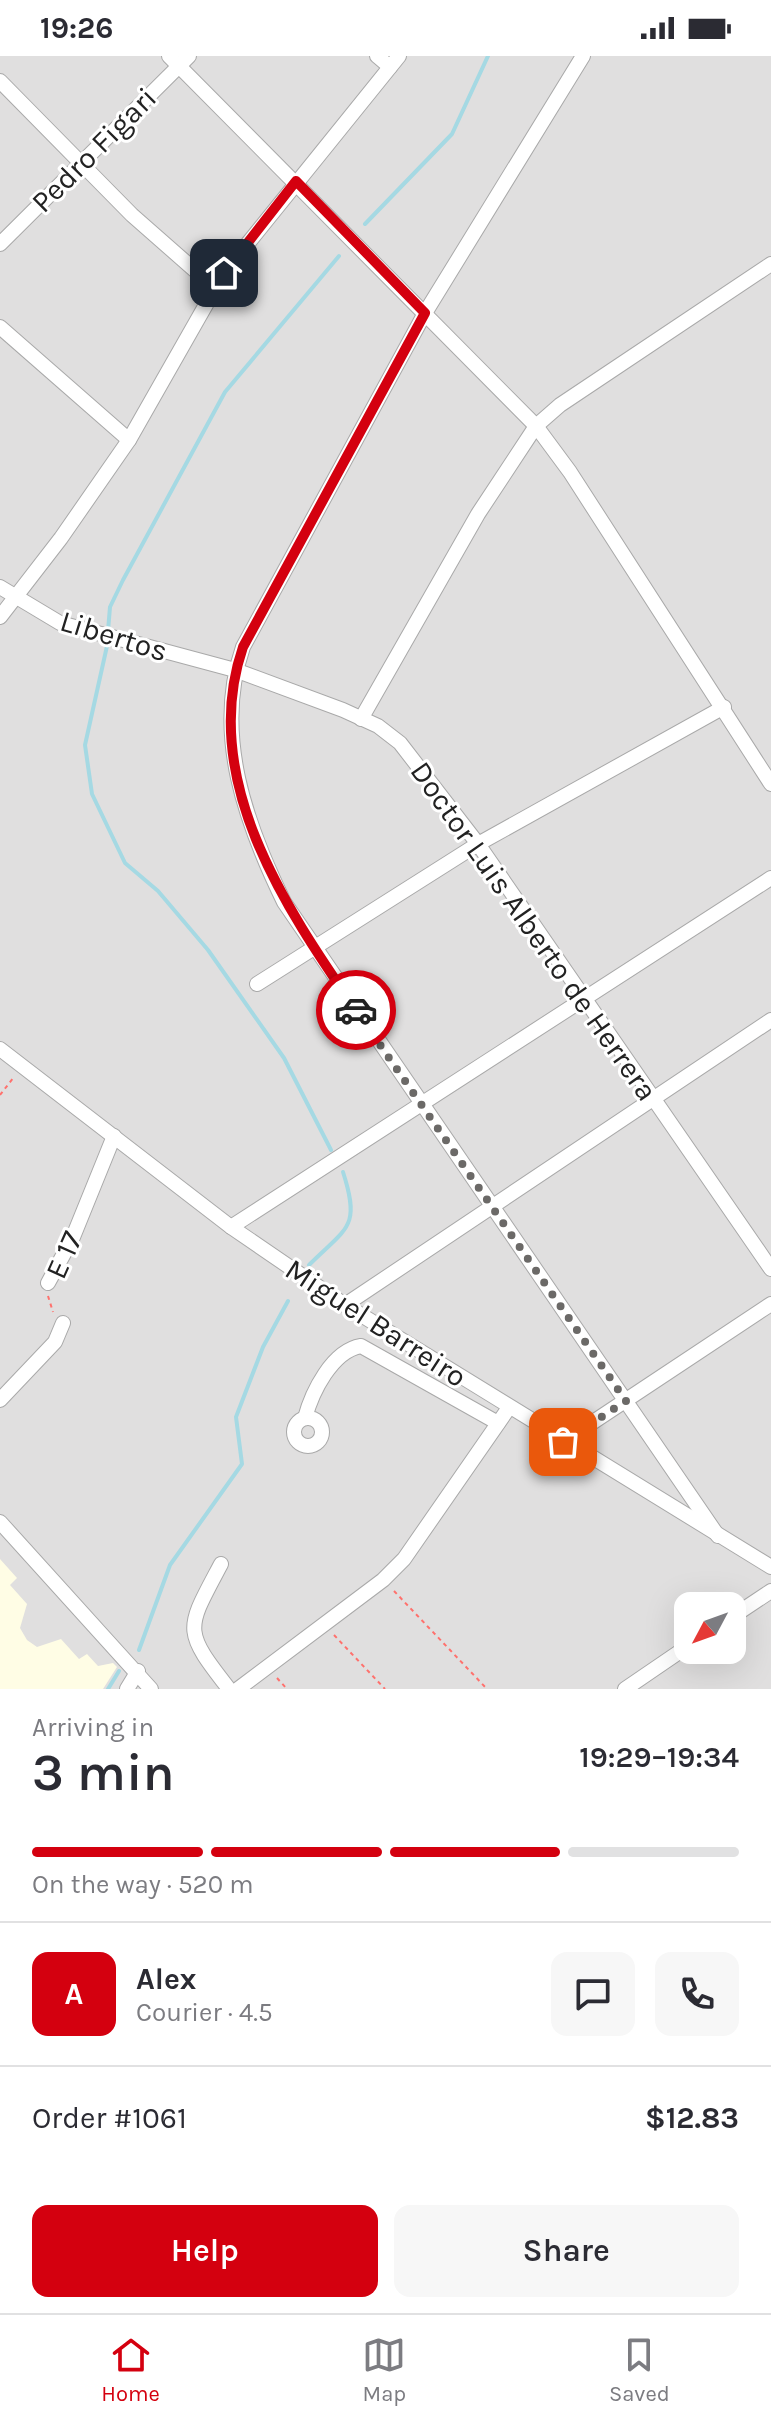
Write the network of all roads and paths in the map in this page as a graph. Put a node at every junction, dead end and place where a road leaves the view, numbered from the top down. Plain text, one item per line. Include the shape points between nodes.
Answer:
1 (377, 56) edge
2 (583, 56) edge
3 (179, 59) edge
4 (394, 62) edge
5 (0, 81) edge
6 (80, 164) junction
7 (296, 181) junction
8 (0, 244) edge
9 (771, 264) edge
10 (215, 288) junction
11 (425, 313) junction
12 (0, 327) edge
13 (536, 426) junction
14 (129, 440) junction
15 (0, 587) edge
16 (15, 599) junction
17 (0, 617) edge
18 (235, 670) junction
19 (724, 707) junction
20 (361, 719) junction
21 (771, 784) edge
22 (478, 844) junction
23 (771, 878) edge
24 (313, 949) junction
25 (257, 984) dead end
26 (584, 1000) junction
27 (771, 1020) edge
28 (0, 1049) edge
29 (22, 1066) junction
30 (0, 1095) edge
31 (651, 1099) junction
32 (420, 1105) junction
33 (114, 1136) junction
34 (491, 1205) junction
35 (231, 1227) junction
36 (771, 1269) edge
37 (48, 1283) joint
38 (771, 1304) edge
39 (345, 1305) junction
40 (63, 1323) joint
41 (0, 1400) edge
42 (626, 1401) junction
43 (508, 1409) junction
44 (305, 1418) dead end
45 (498, 1423) junction
46 (563, 1442) junction
47 (0, 1522) edge
48 (718, 1536) junction
49 (221, 1564) dead end
50 (771, 1567) edge
51 (383, 1580) junction
52 (771, 1591) edge
53 (746, 1608) edge
54 (324, 1624) junction
55 (674, 1656) edge
56 (138, 1671) junction
57 (127, 1689) edge
58 (151, 1689) edge
59 (229, 1689) edge
60 (238, 1689) edge
61 (385, 1689) edge
62 (487, 1689) edge
63 (625, 1689) edge

1 - 4 street
2 - 11 street
3 - 6 street, Pedro Figari
3 - 7 street
4 - 7 street
5 - 6 street
6 - 8 street, Pedro Figari
6 - 10 street
7 - 10 street
7 - 11 street
9 - 13 street
10 - 14 street
11 - 13 street
11 - 18 street
12 - 14 street
13 - 19 street
13 - 20 street via 478,514
14 - 16 street
15 - 16 street, Libertos
16 - 17 street
16 - 18 street, Libertos via 60,623
18 - 20 street, Doctor Luis Alberto de Herrera
18 - 24 street via 235,771 267,867
19 - 21 street
19 - 22 street
20 - 22 street, Doctor Luis Alberto de Herrera via 400,743 417,761
22 - 24 street
22 - 26 street, Doctor Luis Alberto de Herrera
23 - 26 street
24 - 25 street
24 - 32 street
26 - 31 street, Doctor Luis Alberto de Herrera
26 - 32 street
27 - 31 street
28 - 29 street, Miguel Barreiro
29 - 30 path
29 - 33 street, Miguel Barreiro
31 - 34 street
31 - 36 street, Doctor Luis Alberto de Herrera
32 - 34 street
32 - 35 street
33 - 35 street, Miguel Barreiro
33 - 37 street, E 17
34 - 39 street
34 - 42 street
35 - 39 street, Miguel Barreiro
37 - 40 path, E 17 via 49,1307
38 - 42 street
39 - 43 street, Miguel Barreiro
40 - 41 street, E 17 via 55,1342
42 - 46 street
42 - 48 street
43 - 45 street
43 - 46 street, Miguel Barreiro
44 - 45 street via 337,1357 361,1346
45 - 51 street via 416,1544
46 - 48 street, Miguel Barreiro
47 - 56 street
48 - 50 street, Miguel Barreiro
49 - 59 street via 195,1612 193,1637
51 - 54 street
51 - 62 path
52 - 53 street
54 - 60 street
54 - 61 path
55 - 63 street
56 - 57 street
56 - 58 street

